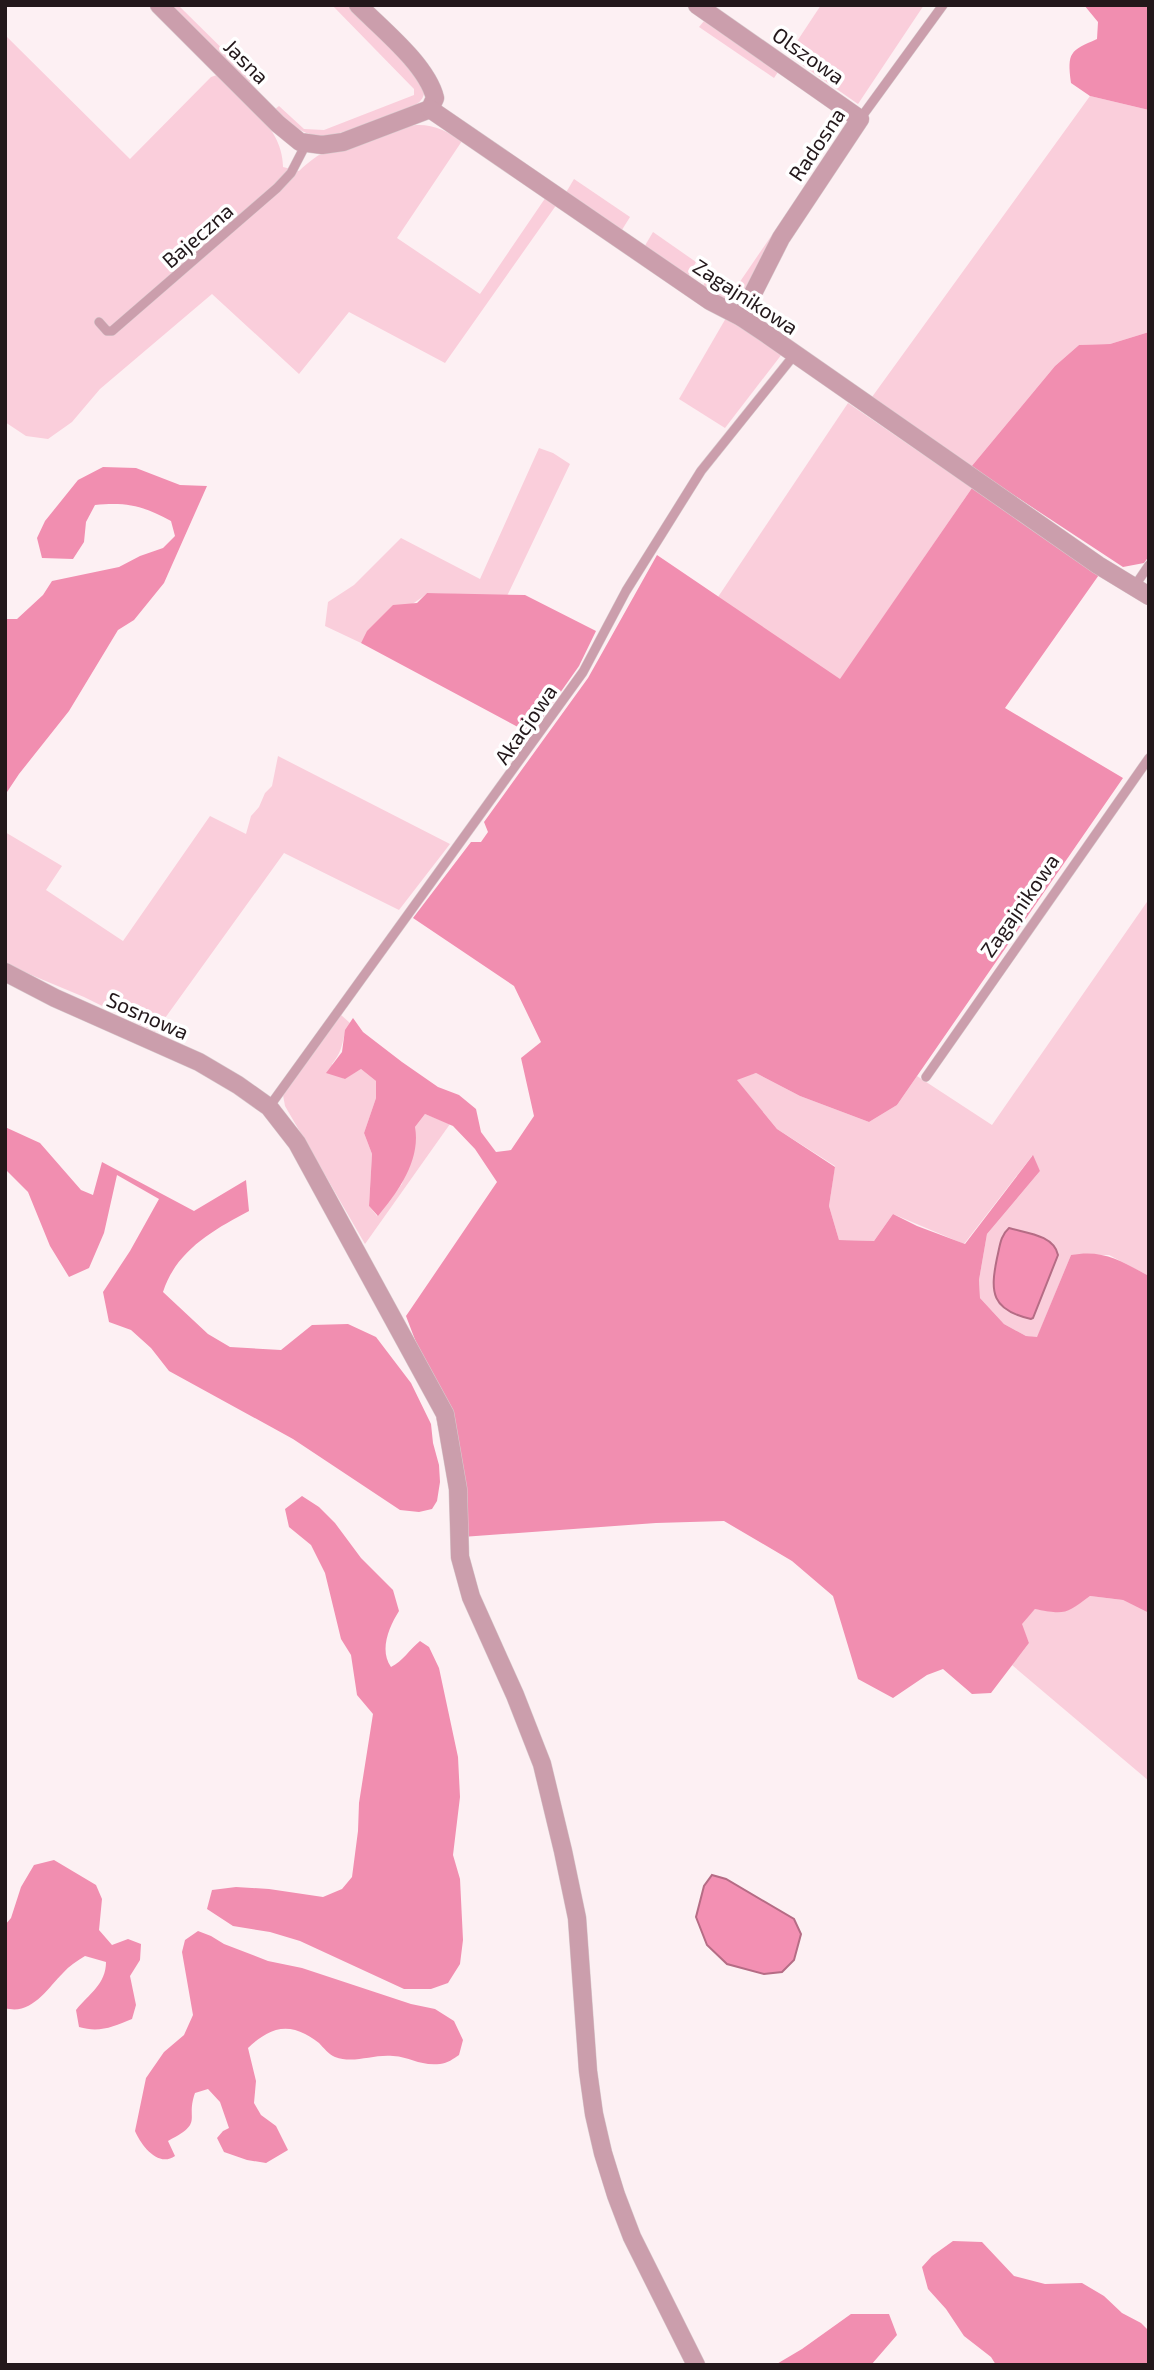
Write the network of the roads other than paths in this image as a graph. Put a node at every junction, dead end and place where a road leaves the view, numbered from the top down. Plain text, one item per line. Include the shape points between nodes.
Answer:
1 (159, 5) edge
2 (358, 5) edge
3 (697, 5) edge
4 (943, 5) edge
5 (430, 109) junction
6 (860, 119) junction
7 (306, 144) junction
8 (741, 317) junction
9 (99, 322) dead end
10 (795, 354) junction
11 (1149, 565) edge
12 (1141, 591) edge
13 (1149, 758) edge
14 (5, 972) edge
15 (926, 1077) dead end
16 (269, 1107) junction
17 (696, 2365) edge

1 - 7 street, Jasna via 278,124
2 - 5 street via 428,81 435,98
3 - 6 street, Olszowa
4 - 6 lane, Radosna
5 - 7 street via 342,142
5 - 8 street, Zagajnikowa via 710,301
6 - 8 street, Radosna via 781,238
7 - 9 lane, Bajeczna via 277,188 112,331
8 - 10 street, Zagajnikowa
10 - 12 street, Zagajnikowa
10 - 16 lane, Akacjowa via 701,471 632,580 583,672
11 - 12 lane
13 - 15 lane, Zagajnikowa
14 - 16 street, Sosnowa via 199,1062
16 - 17 street, Sosnowa via 297,1143 446,1414 458,1489 460,1557 471,1597 542,1764 563,1851 577,1918 588,2071 603,2153 626,2224

